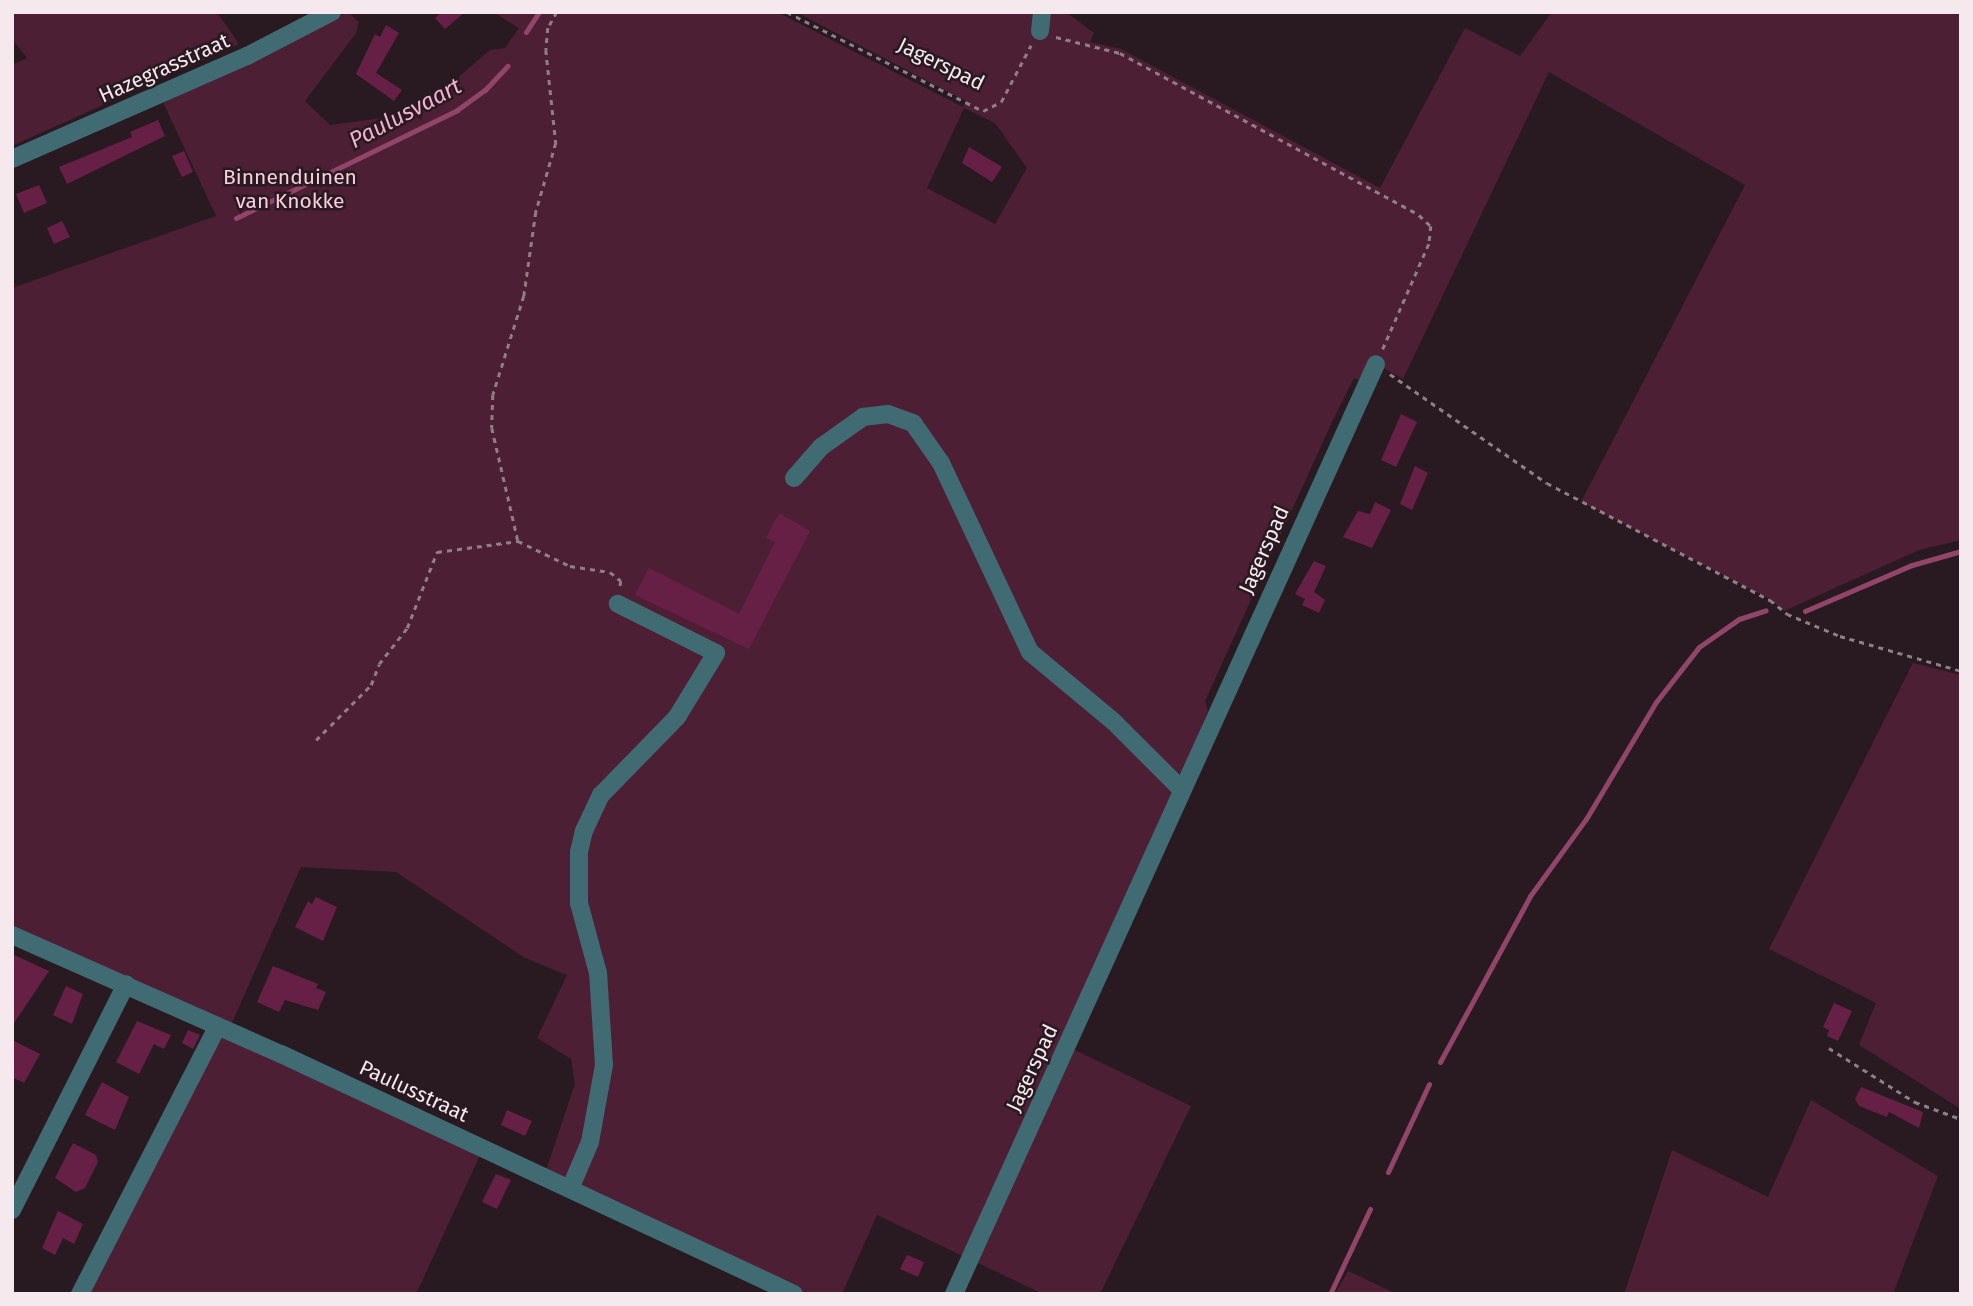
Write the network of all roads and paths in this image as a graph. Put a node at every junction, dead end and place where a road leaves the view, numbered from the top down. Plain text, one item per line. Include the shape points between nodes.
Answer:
1 (331, 12) edge
2 (557, 12) edge
3 (787, 12) edge
4 (1042, 12) edge
5 (1040, 31) junction
6 (12, 159) edge
7 (1376, 364) junction
8 (793, 478) dead end
9 (518, 541) junction
10 (618, 604) joint
11 (1961, 671) edge
12 (316, 740) dead end
13 (1182, 790) junction
14 (12, 935) edge
15 (126, 984) junction
16 (217, 1027) junction
17 (1829, 1048) dead end
18 (1961, 1096) edge
19 (1960, 1119) edge
20 (570, 1189) junction
21 (12, 1210) edge
22 (80, 1294) edge
23 (794, 1294) edge
24 (954, 1294) edge

1 - 6 street, Hazegrasstraat via 247,56
2 - 9 path via 548,28 545,50 556,143 536,212 524,296 491,415
3 - 5 path, Jagerspad via 983,111 1001,102
4 - 5 street
5 - 7 path via 1120,53 1419,215 1431,226 1429,244
7 - 11 path via 1547,483 1770,600 1787,614 1839,636
7 - 13 street, Jagerspad
8 - 13 street via 821,447 863,417 888,414 913,423 941,463 1030,652 1114,722
9 - 10 path via 570,566 610,572 621,581
9 - 12 path via 437,552 407,628 379,664 371,685
10 - 20 street via 716,653 677,717 601,795 584,831 579,852 579,903 598,973 604,1065 590,1142
13 - 24 street, Jagerspad
14 - 15 street, Paulusstraat
15 - 16 street, Paulusstraat
15 - 21 street
16 - 20 street, Paulusstraat
16 - 22 street
17 - 19 path via 1915,1102
18 - 19 path
20 - 23 street, Paulusstraat

